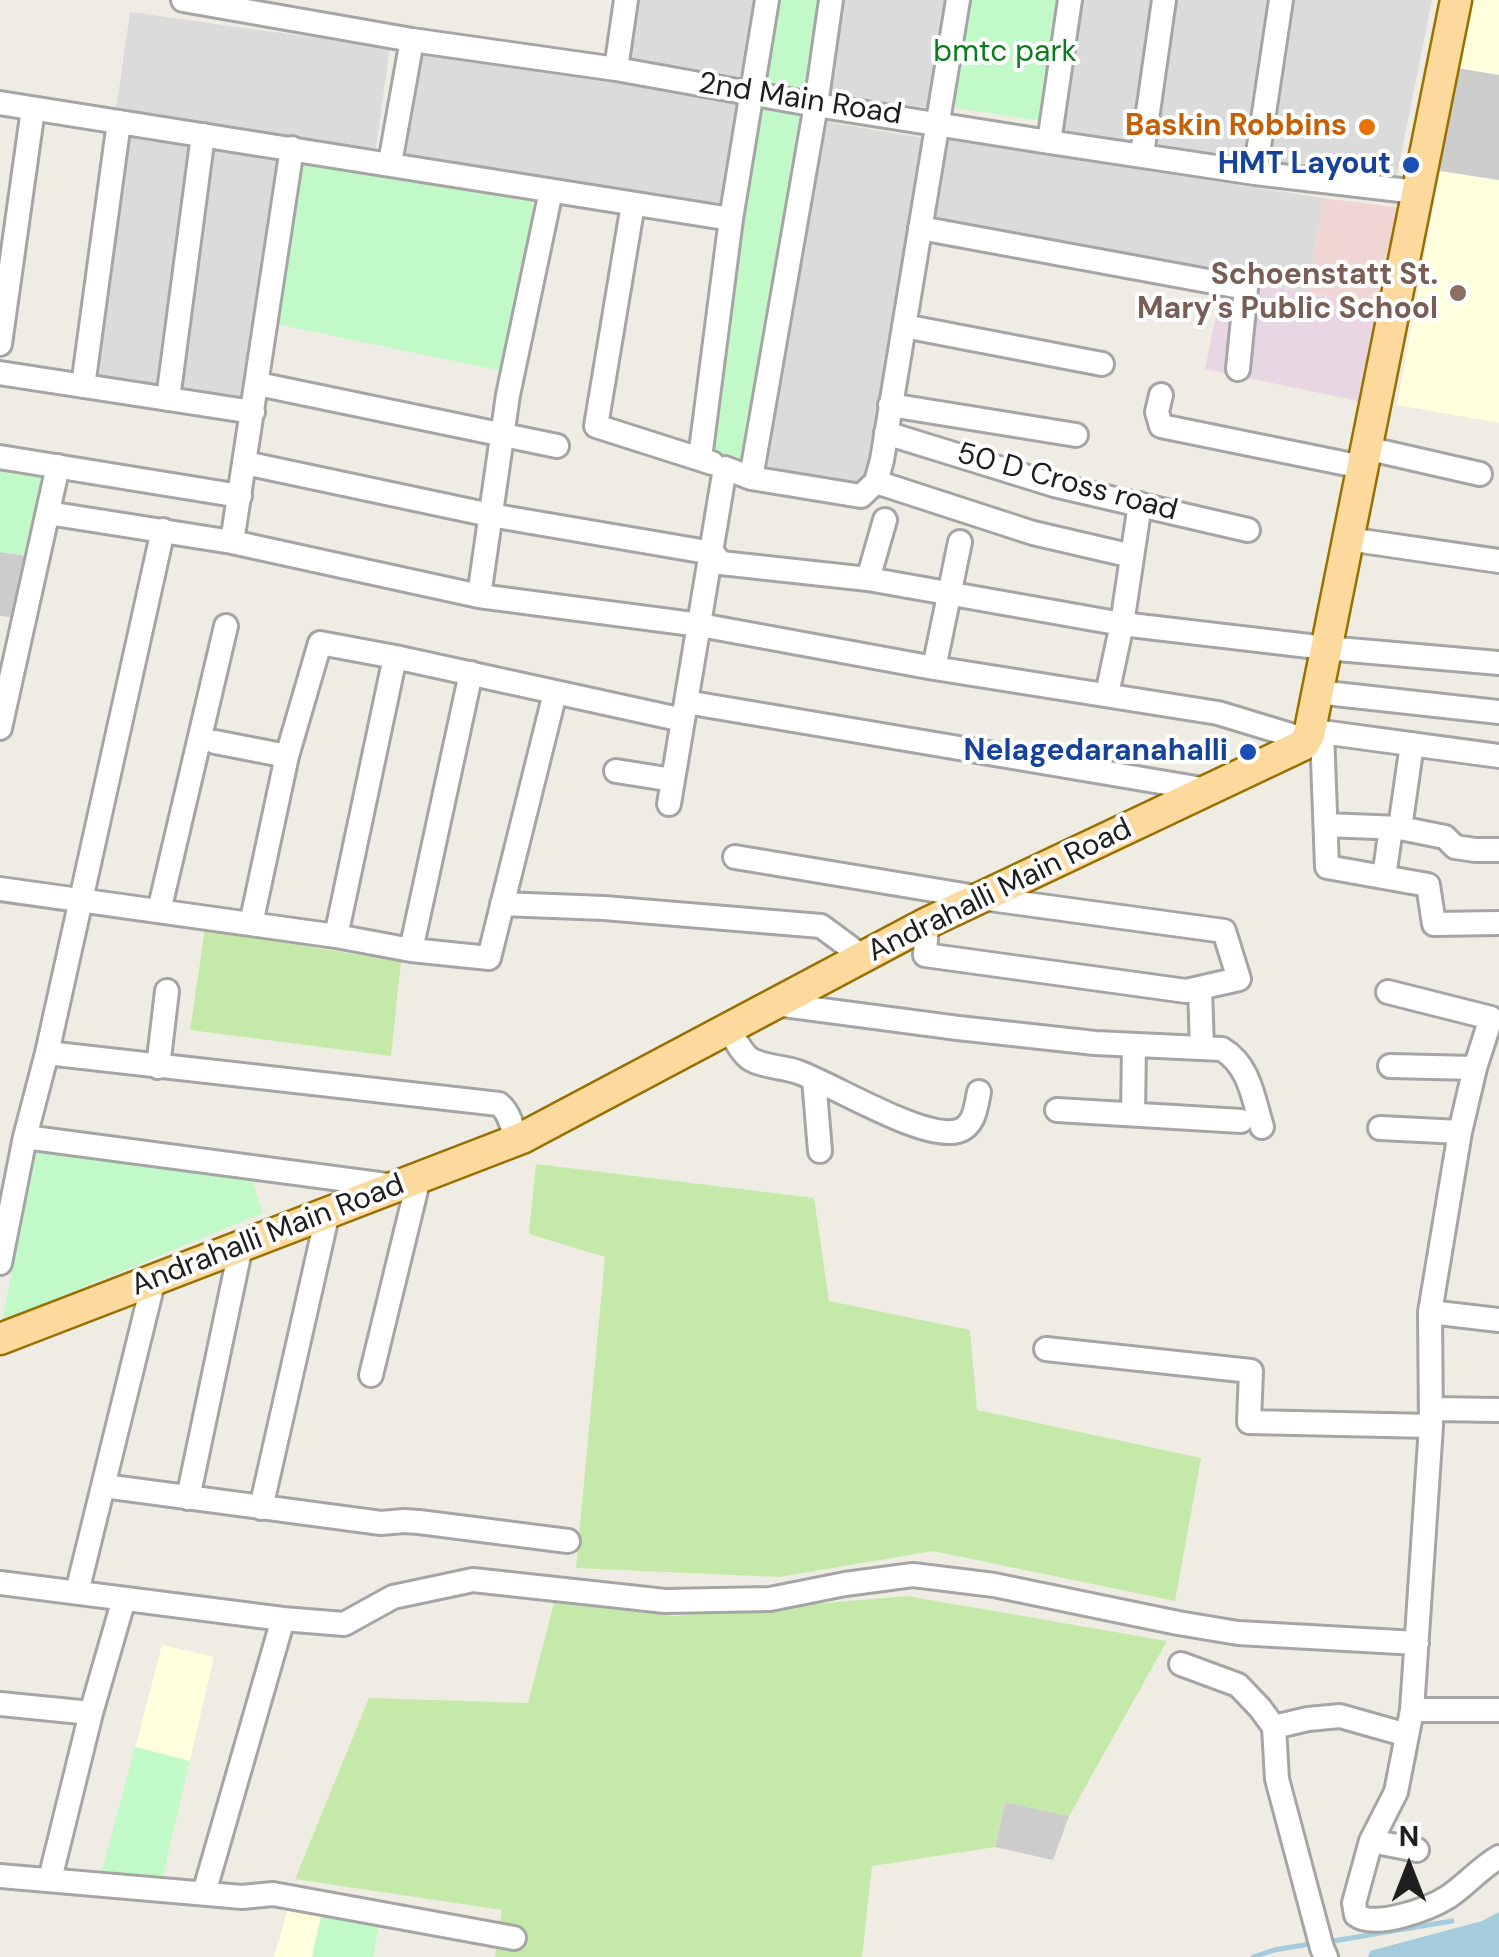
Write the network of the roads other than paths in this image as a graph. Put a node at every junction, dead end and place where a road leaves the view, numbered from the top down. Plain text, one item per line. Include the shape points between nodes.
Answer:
1 (183, 0) edge
2 (626, 0) edge
3 (767, 0) edge
4 (832, 0) edge
5 (958, 0) edge
6 (1070, 0) edge
7 (1164, 0) edge
8 (1280, 0) edge
9 (1456, 0) edge
10 (317, 11) edge
11 (412, 40) junction
12 (616, 69) junction
13 (753, 94) junction
14 (0, 103) edge
15 (816, 105) junction
16 (33, 109) junction
17 (119, 122) junction
18 (939, 123) junction
19 (203, 135) junction
20 (1049, 142) junction
21 (292, 148) junction
22 (1142, 154) junction
23 (390, 163) junction
24 (1255, 173) junction
25 (551, 191) junction
26 (1417, 192) junction
27 (10, 199) edge
28 (633, 204) junction
29 (731, 219) junction
30 (920, 228) junction
31 (904, 326) junction
32 (0, 344) edge
33 (1102, 364) dead end
34 (1238, 369) dead end
35 (0, 373) edge
36 (258, 384) junction
37 (82, 386) junction
38 (1161, 396) dead end
39 (168, 399) junction
40 (890, 404) junction
41 (253, 412) junction
42 (886, 433) junction
43 (1076, 435) dead end
44 (502, 436) junction
45 (558, 446) dead end
46 (0, 458) edge
47 (700, 458) junction
48 (1364, 458) junction
49 (245, 463) junction
50 (58, 466) junction
51 (725, 468) junction
52 (1480, 474) dead end
53 (751, 478) junction
54 (876, 482) junction
55 (240, 496) junction
56 (1140, 504) junction
57 (48, 512) junction
58 (490, 515) junction
59 (885, 520) dead end
60 (163, 530) junction
61 (1248, 530) dead end
62 (1348, 540) junction
63 (232, 542) junction
64 (960, 542) dead end
65 (712, 553) junction
66 (1132, 556) junction
67 (1499, 560) edge
68 (868, 579) junction
69 (950, 594) junction
70 (480, 596) junction
71 (700, 624) junction
72 (1122, 624) junction
73 (226, 626) dead end
74 (1326, 648) junction
75 (396, 657) junction
76 (1499, 663) edge
77 (934, 668) junction
78 (471, 673) junction
79 (4, 690) edge
80 (1317, 692) junction
81 (555, 693) junction
82 (1107, 694) junction
83 (684, 711) junction
84 (1499, 712) edge
85 (0, 728) edge
86 (1314, 736) junction
87 (215, 742) dead end
88 (1412, 744) junction
89 (287, 756) junction
90 (1499, 756) edge
91 (616, 771) dead end
92 (673, 780) junction
93 (1208, 790) junction
94 (669, 804) dead end
95 (1326, 825) junction
96 (1396, 828) junction
97 (1499, 850) edge
98 (735, 857) dead end
99 (1384, 877) junction
100 (0, 889) edge
101 (982, 898) junction
102 (81, 901) junction
103 (502, 904) junction
104 (159, 911) junction
105 (927, 922) junction
106 (1499, 923) edge
107 (251, 924) junction
108 (336, 936) junction
109 (410, 950) junction
110 (862, 957) junction
111 (1200, 988) junction
112 (167, 991) dead end
113 (1388, 992) dead end
114 (776, 1004) junction
115 (1495, 1012) edge
116 (728, 1029) junction
117 (1134, 1045) junction
118 (1202, 1048) junction
119 (47, 1054) junction
120 (1390, 1066) dead end
121 (158, 1068) junction
122 (1475, 1068) junction
123 (814, 1080) junction
124 (979, 1092) dead end
125 (1058, 1110) dead end
126 (1133, 1114) junction
127 (1380, 1128) dead end
128 (1460, 1132) junction
129 (26, 1138) junction
130 (515, 1140) junction
131 (820, 1151) dead end
132 (408, 1182) junction
133 (328, 1212) junction
134 (241, 1246) junction
135 (0, 1264) edge
136 (154, 1280) junction
137 (1430, 1312) junction
138 (1499, 1320) edge
139 (0, 1339) edge
140 (1046, 1349) dead end
141 (371, 1376) dead end
142 (1499, 1410) edge
143 (1430, 1418) junction
144 (104, 1486) junction
145 (188, 1498) junction
146 (262, 1508) junction
147 (568, 1542) dead end
148 (0, 1584) edge
149 (77, 1592) junction
150 (124, 1598) junction
151 (283, 1620) junction
152 (1417, 1643) junction
153 (1181, 1664) dead end
154 (1, 1707) edge
155 (1412, 1710) junction
156 (1499, 1710) edge
157 (91, 1713) junction
158 (1274, 1727) junction
159 (1407, 1734) junction
160 (1372, 1841) junction
161 (1417, 1850) dead end
162 (1499, 1857) edge
163 (0, 1876) edge
164 (50, 1879) junction
165 (204, 1893) junction
166 (514, 1938) dead end
167 (1322, 1947) edge

1 - 10 street, 2nd Main Road
2 - 12 street
3 - 13 street
4 - 15 street
5 - 18 street
6 - 20 street
7 - 22 street
8 - 24 street
9 - 26 main road
10 - 11 street, 2nd Main Road
11 - 12 street, 2nd Main Road
11 - 23 street
12 - 13 street, 2nd Main Road
13 - 15 street, 2nd Main Road
13 - 29 street
14 - 16 street
15 - 18 street, 2nd Main Road
15 - 53 street
16 - 17 street
16 - 27 street
17 - 19 street
17 - 37 street
18 - 20 street, 2nd Main Road
18 - 30 street
19 - 21 street
19 - 39 street
20 - 22 street, 2nd Main Road
21 - 23 street
21 - 36 street
22 - 24 street, 2nd Main Road
23 - 25 street
24 - 26 street, 2nd Main Road
25 - 28 street
25 - 44 street
26 - 48 main road
27 - 32 street
28 - 29 street
28 - 47 street via 596,426
29 - 47 street
30 - 31 street
30 - 34 street via 1246,288
31 - 33 street
31 - 40 street
35 - 37 street
36 - 41 street
36 - 44 street
37 - 39 street
38 - 48 street via 1161,426
39 - 41 street
40 - 42 street
40 - 43 street
41 - 49 street
42 - 54 street
42 - 56 street, 50 D Cross road
44 - 45 street
44 - 58 street
46 - 50 street
47 - 51 street
48 - 52 street
48 - 62 main road
49 - 55 street
49 - 58 street
50 - 55 street
50 - 57 street
51 - 53 street
51 - 65 street
53 - 54 street via 862,496
54 - 66 street via 1033,533
55 - 63 street
56 - 61 street, 50 D Cross road
56 - 66 street
57 - 60 street
57 - 79 street
58 - 65 street
58 - 70 street
59 - 68 street
60 - 63 street
60 - 102 street
62 - 67 street
62 - 74 main road
63 - 70 street
64 - 69 street
65 - 68 street via 721,563
65 - 71 street
66 - 72 street
68 - 69 street
69 - 72 street
69 - 77 street
70 - 71 street
71 - 77 street
71 - 83 street
72 - 74 street
72 - 82 street
73 - 104 street
74 - 76 street
74 - 80 main road
75 - 78 street
75 - 89 street via 320,643
75 - 108 street
77 - 82 street
78 - 81 street
78 - 109 street
79 - 85 street
80 - 84 street
80 - 86 main road
81 - 83 street
81 - 103 street
82 - 86 street
83 - 92 street
83 - 93 street
86 - 88 street
86 - 93 main road, Andrahalli Main Road
86 - 95 street
87 - 89 street
88 - 90 street
88 - 96 street
89 - 107 street
91 - 92 street
92 - 94 street
93 - 101 main road, Andrahalli Main Road
95 - 96 street
95 - 99 street via 1327,867
96 - 97 street via 1446,837 1455,847
96 - 99 street
98 - 101 street
99 - 106 street via 1428,884 1434,924
100 - 102 street
101 - 105 main road, Andrahalli Main Road
101 - 111 street via 1224,931 1239,979
102 - 104 street
102 - 119 street
103 - 109 street via 489,958
103 - 110 street via 820,926
104 - 107 street
105 - 110 main road, Andrahalli Main Road
105 - 111 street via 925,955
107 - 108 street
108 - 109 street
110 - 114 main road, Andrahalli Main Road
111 - 118 street
112 - 121 street
113 - 115 street
114 - 116 main road, Andrahalli Main Road
114 - 117 street
115 - 122 street
116 - 123 street via 752,1060
116 - 130 main road, Andrahalli Main Road
117 - 118 street
117 - 126 street
118 - 126 street via 1234,1056 1245,1070 1252,1124
119 - 121 street
119 - 129 street
120 - 122 street
121 - 130 street via 499,1104
122 - 128 street
123 - 124 street via 901,1120 954,1132 972,1121
123 - 131 street
125 - 126 street
127 - 128 street
128 - 137 street
129 - 132 street
129 - 135 street
130 - 132 main road, Andrahalli Main Road
132 - 133 main road, Andrahalli Main Road
132 - 141 street
133 - 134 main road, Andrahalli Main Road
133 - 146 street
134 - 136 main road, Andrahalli Main Road
134 - 145 street
136 - 139 main road, Andrahalli Main Road
136 - 144 street
137 - 138 street
137 - 143 street
140 - 143 street via 1251,1371 1250,1422
142 - 143 street
143 - 152 street
144 - 145 street
144 - 149 street
145 - 146 street
146 - 147 street
148 - 149 street
149 - 150 street
150 - 151 street
150 - 157 street
151 - 152 street via 344,1624 393,1597 473,1580 666,1602 770,1599 913,1575 1238,1633
151 - 165 street
152 - 155 street
153 - 158 street via 1238,1685
154 - 157 street
155 - 156 street
155 - 159 street
157 - 164 street
158 - 159 street via 1340,1716
158 - 167 street via 1277,1780
159 - 160 street via 1396,1792
160 - 161 street
160 - 162 street via 1354,1903 1362,1920 1432,1906
163 - 164 street
164 - 165 street
165 - 166 street via 274,1894

